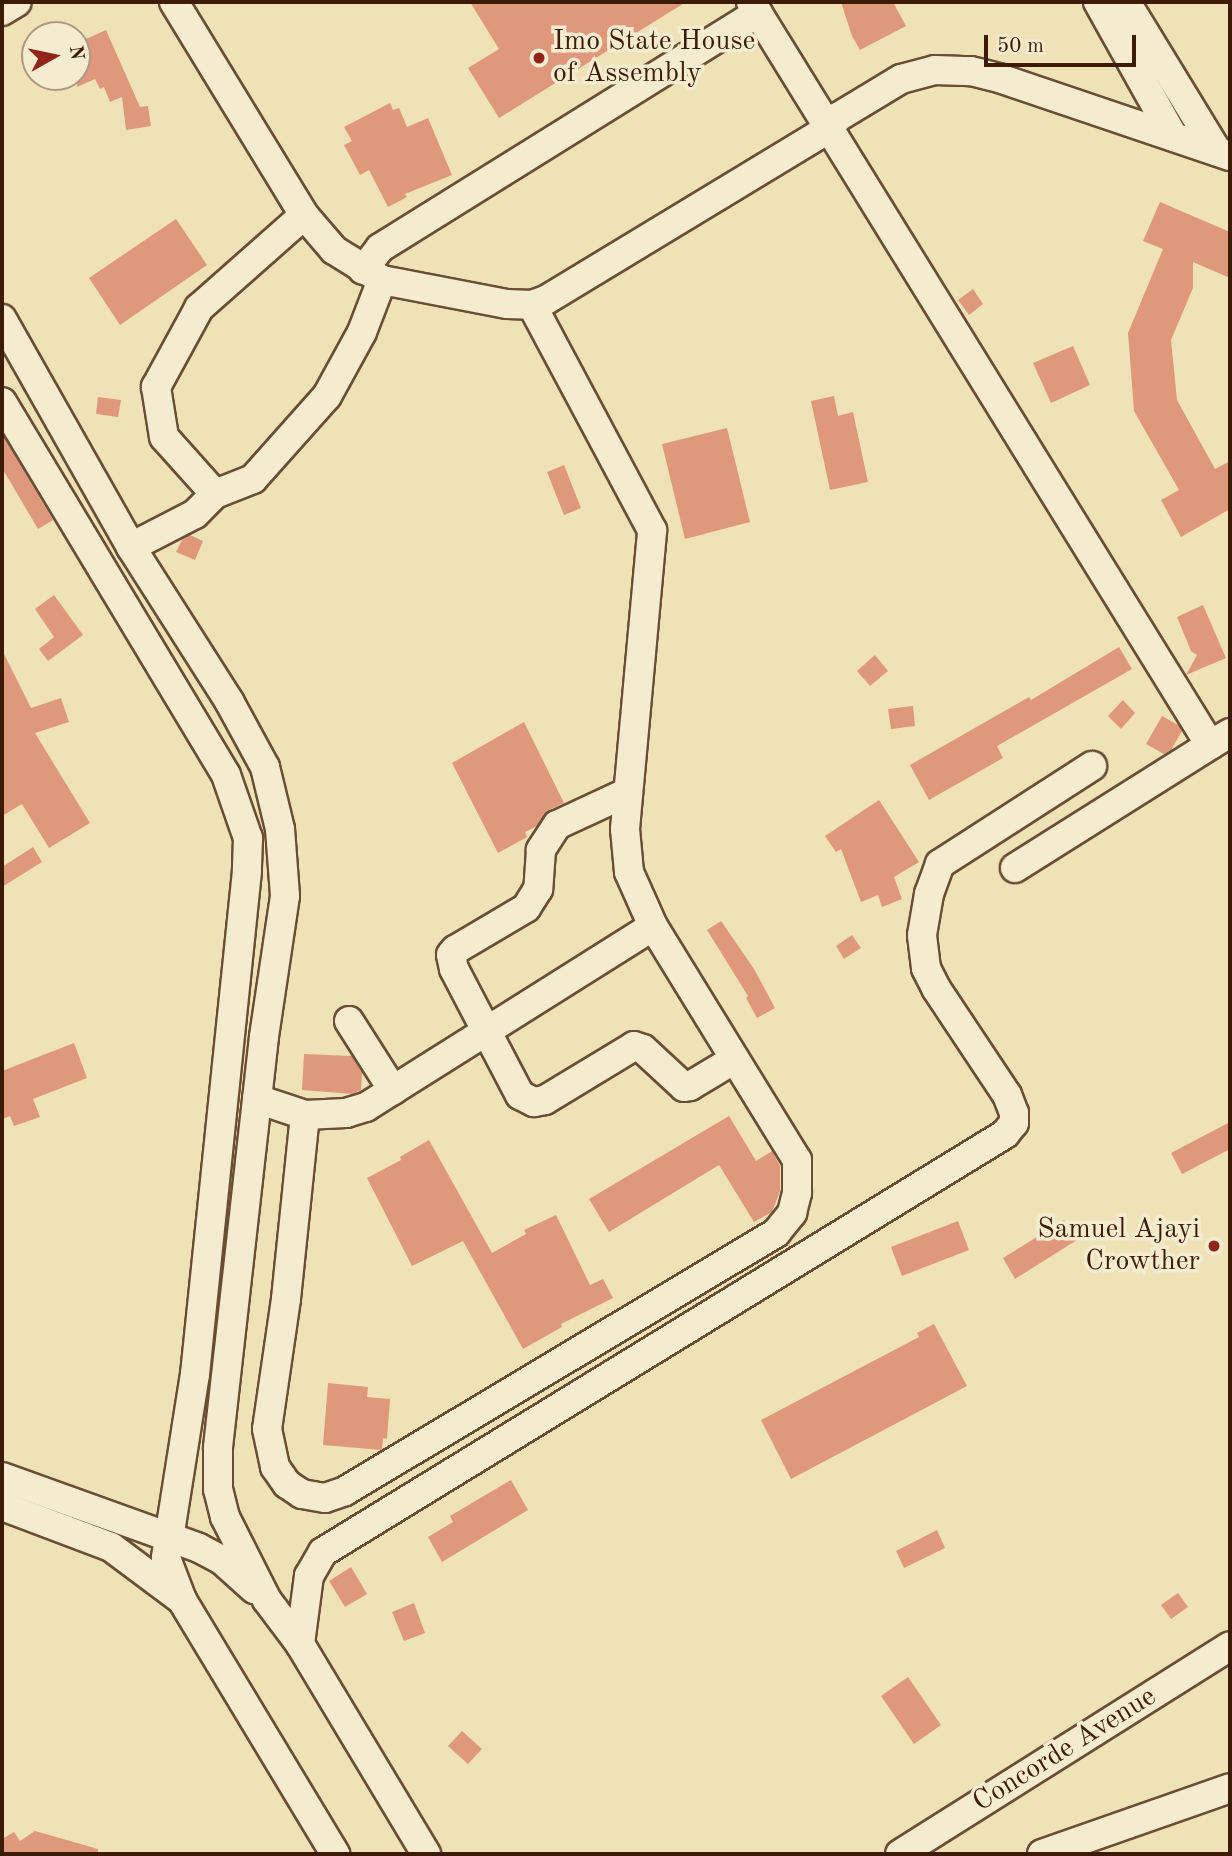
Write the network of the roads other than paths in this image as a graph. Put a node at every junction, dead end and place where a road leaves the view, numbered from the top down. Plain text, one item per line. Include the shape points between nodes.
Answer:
1 (17, 2) edge
2 (175, 2) edge
3 (1098, 2) edge
4 (1126, 2) edge
5 (754, 7) edge
6 (2, 11) edge
7 (828, 128) junction
8 (1173, 136) junction
9 (1223, 154) edge
10 (304, 215) junction
11 (373, 275) junction
12 (533, 305) junction
13 (2, 319) edge
14 (2, 402) edge
15 (215, 494) junction
16 (131, 547) junction
17 (1220, 739) edge
18 (1092, 766) dead end
19 (628, 792) junction
20 (273, 799) junction
21 (240, 806) junction
22 (1015, 868) dead end
23 (653, 926) junction
24 (349, 1021) dead end
25 (485, 1032) junction
26 (735, 1059) junction
27 (393, 1090) junction
28 (257, 1099) junction
29 (305, 1115) junction
30 (2, 1477) edge
31 (2, 1506) edge
32 (169, 1535) junction
33 (182, 1600) junction
34 (267, 1600) junction
35 (300, 1644) junction
36 (1230, 1646) edge
37 (1230, 1788) edge
38 (335, 1854) edge
39 (426, 1854) edge
40 (900, 1854) edge
41 (1042, 1854) edge

1 - 6 street
2 - 10 street
3 - 8 street
4 - 9 street
5 - 7 street
5 - 11 street via 380,248
7 - 8 street via 838,117 901,79 935,70 971,71
7 - 12 street
7 - 17 street
8 - 9 street
10 - 11 street via 334,250
10 - 15 street via 199,308 156,387 164,437
11 - 12 street via 507,304
11 - 15 street via 362,332 327,396 253,479
12 - 19 street via 652,530
13 - 16 street
14 - 21 street via 220,765
15 - 16 street via 195,514
16 - 20 street via 229,701 265,767
17 - 22 street
18 - 35 street via 940,864 929,894 922,935 926,968 1007,1095 1014,1123 1005,1134 323,1552 309,1576
19 - 23 street via 629,872
19 - 25 street via 557,825 541,850 538,889 526,908 451,955
20 - 21 street
20 - 28 street via 281,830 285,896
21 - 32 street via 248,838 247,871 195,1374
23 - 25 street
23 - 26 street
24 - 27 street
25 - 26 street via 520,1094 534,1102 545,1100 634,1046 684,1087
25 - 27 street
26 - 29 street via 797,1160 792,1213 776,1233 345,1491 325,1498 302,1494 287,1484 275,1467 267,1429
27 - 29 street via 346,1113
28 - 29 street
28 - 34 street via 218,1447 218,1489 225,1517
30 - 32 street
31 - 33 street via 111,1547
32 - 33 street via 166,1558
32 - 34 street via 223,1561
33 - 38 street
34 - 35 street
35 - 39 street
36 - 40 street, Concorde Avenue
37 - 41 street

